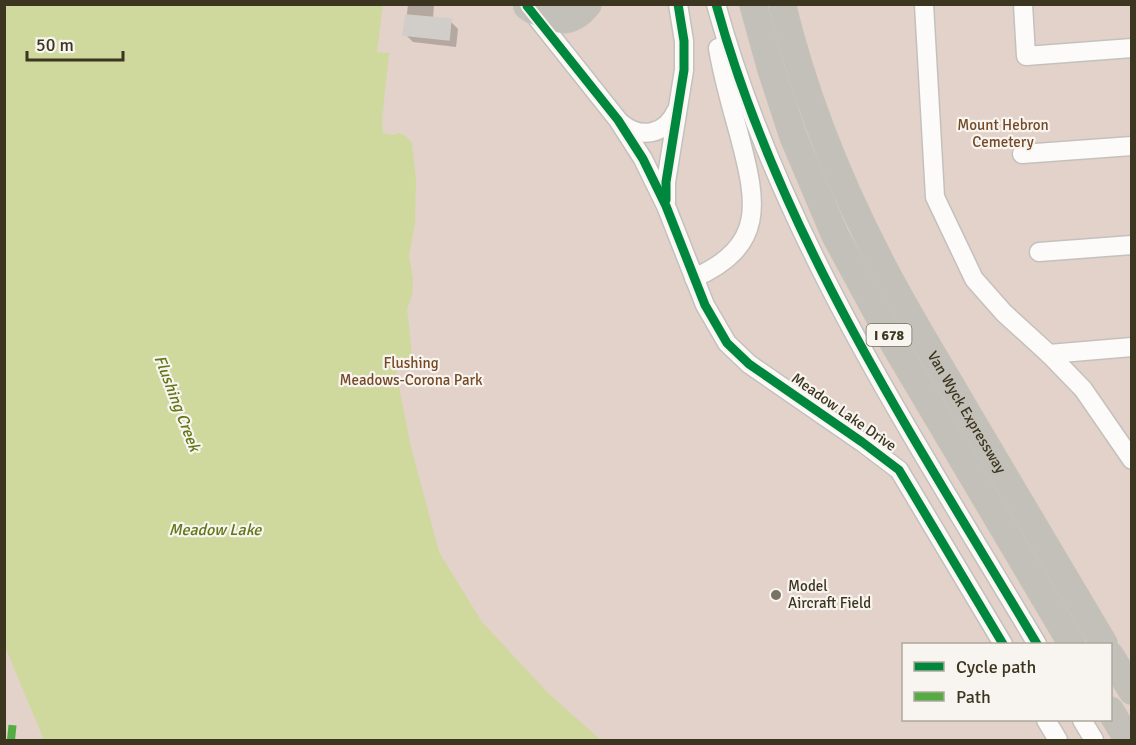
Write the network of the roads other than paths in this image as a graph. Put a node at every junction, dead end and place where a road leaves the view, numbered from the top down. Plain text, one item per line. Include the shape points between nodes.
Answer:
1 (588, 4) edge
2 (678, 4) edge
3 (714, 4) edge
4 (753, 4) edge
5 (782, 4) edge
6 (798, 4) edge
7 (924, 4) edge
8 (1023, 4) edge
9 (526, 5) edge
10 (1131, 48) edge
11 (808, 93) junction
12 (678, 106) junction
13 (618, 120) junction
14 (1131, 146) edge
15 (1022, 153) dead end
16 (666, 206) junction
17 (1131, 245) edge
18 (1039, 252) dead end
19 (694, 278) junction
20 (1131, 347) edge
21 (1049, 354) junction
22 (1131, 460) edge
23 (984, 610) junction
24 (1003, 643) edge
25 (1013, 643) edge
26 (1036, 643) edge
27 (1071, 643) edge
28 (1103, 643) edge
29 (1112, 658) edge
30 (1131, 691) edge
31 (1112, 713) edge
32 (1047, 721) edge
33 (1058, 741) edge
34 (1128, 741) edge

1 - 9 highway via 577,15 559,20 540,15
2 - 12 street via 685,55
3 - 19 street via 720,60 752,186 752,212 746,234 734,253
3 - 26 street via 751,116 807,245 856,338
4 - 27 highway, Van Wyck Expressway / I 678 via 793,136 835,235 892,342
5 - 11 highway, Van Wyck Expressway / I 678
6 - 11 highway
7 - 21 street via 935,196 974,279
8 - 10 street via 1026,56
9 - 13 street, Meadow Lake Drive
11 - 28 highway, Van Wyck Expressway / I 678 via 841,181 882,266
12 - 13 street via 665,127 651,133 635,132
12 - 16 street
13 - 16 street, Meadow Lake Drive
14 - 15 street
16 - 19 street, Meadow Lake Drive
17 - 18 street
19 - 23 street, Meadow Lake Drive via 711,319 737,354 899,470
20 - 21 street
21 - 22 street via 1083,389
23 - 24 street, Meadow Lake Drive
23 - 25 street
29 - 30 highway
31 - 34 highway
32 - 33 street

